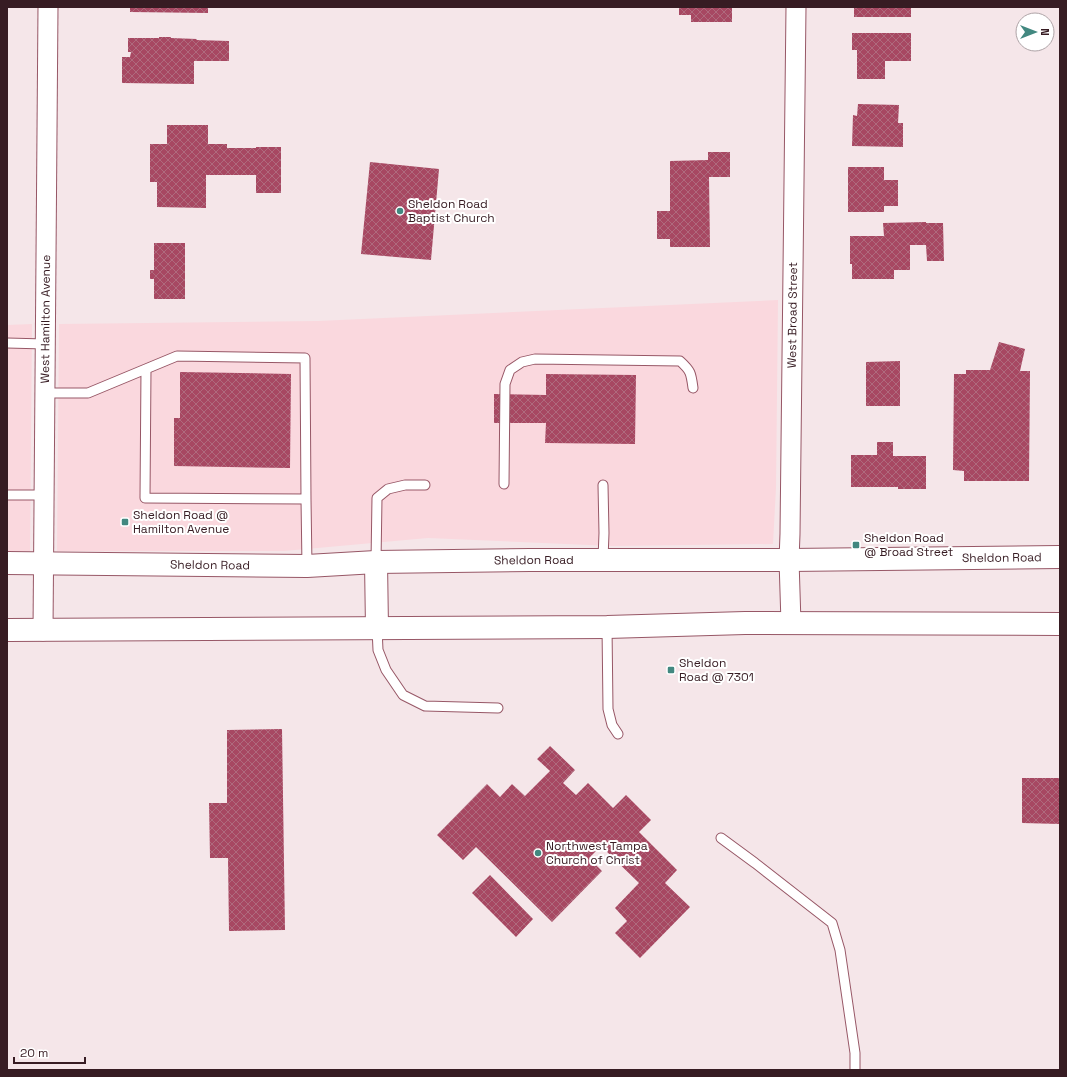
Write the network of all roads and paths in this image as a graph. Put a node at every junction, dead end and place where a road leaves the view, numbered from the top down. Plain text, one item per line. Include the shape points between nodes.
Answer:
1 (48, 7) edge
2 (796, 7) edge
3 (7, 343) edge
4 (45, 344) junction
5 (146, 369) junction
6 (693, 388) dead end
7 (44, 393) junction
8 (504, 484) dead end
9 (425, 485) dead end
10 (603, 485) dead end
11 (7, 495) edge
12 (44, 495) junction
13 (306, 499) junction
14 (1060, 557) edge
15 (603, 559) junction
16 (789, 560) junction
17 (376, 562) junction
18 (7, 563) edge
19 (43, 563) junction
20 (307, 566) junction
21 (791, 623) junction
22 (1060, 624) edge
23 (607, 627) junction
24 (377, 628) junction
25 (7, 630) edge
26 (42, 631) junction
27 (498, 708) dead end
28 (618, 734) dead end
29 (720, 838) dead end
30 (855, 1070) edge

1 - 4 street, West Hamilton Avenue
2 - 16 street, West Broad Street
3 - 4 lane
4 - 7 street, West Hamilton Avenue
5 - 7 lane via 88,393
5 - 13 lane via 145,498
5 - 13 lane via 177,356 305,358
6 - 8 lane via 688,368 680,361 535,359 522,362 510,370 505,384
7 - 12 street, West Hamilton Avenue
9 - 17 lane via 405,485 388,489 377,498
10 - 15 lane
11 - 12 lane
12 - 19 street, West Hamilton Avenue
13 - 20 lane
14 - 16 main road, Sheldon Road
15 - 16 main road, Sheldon Road
15 - 17 main road, Sheldon Road
16 - 21 street, West Broad Street
17 - 20 main road, Sheldon Road
17 - 24 main road
18 - 19 main road, Sheldon Road
19 - 20 main road, Sheldon Road
19 - 26 street, West Hamilton Avenue
21 - 22 main road
21 - 23 main road
23 - 24 main road
23 - 28 lane via 608,709 612,725
24 - 26 main road
24 - 27 lane via 378,650 386,670 403,695 425,706
25 - 26 main road
29 - 30 lane via 832,923 840,950 855,1053

